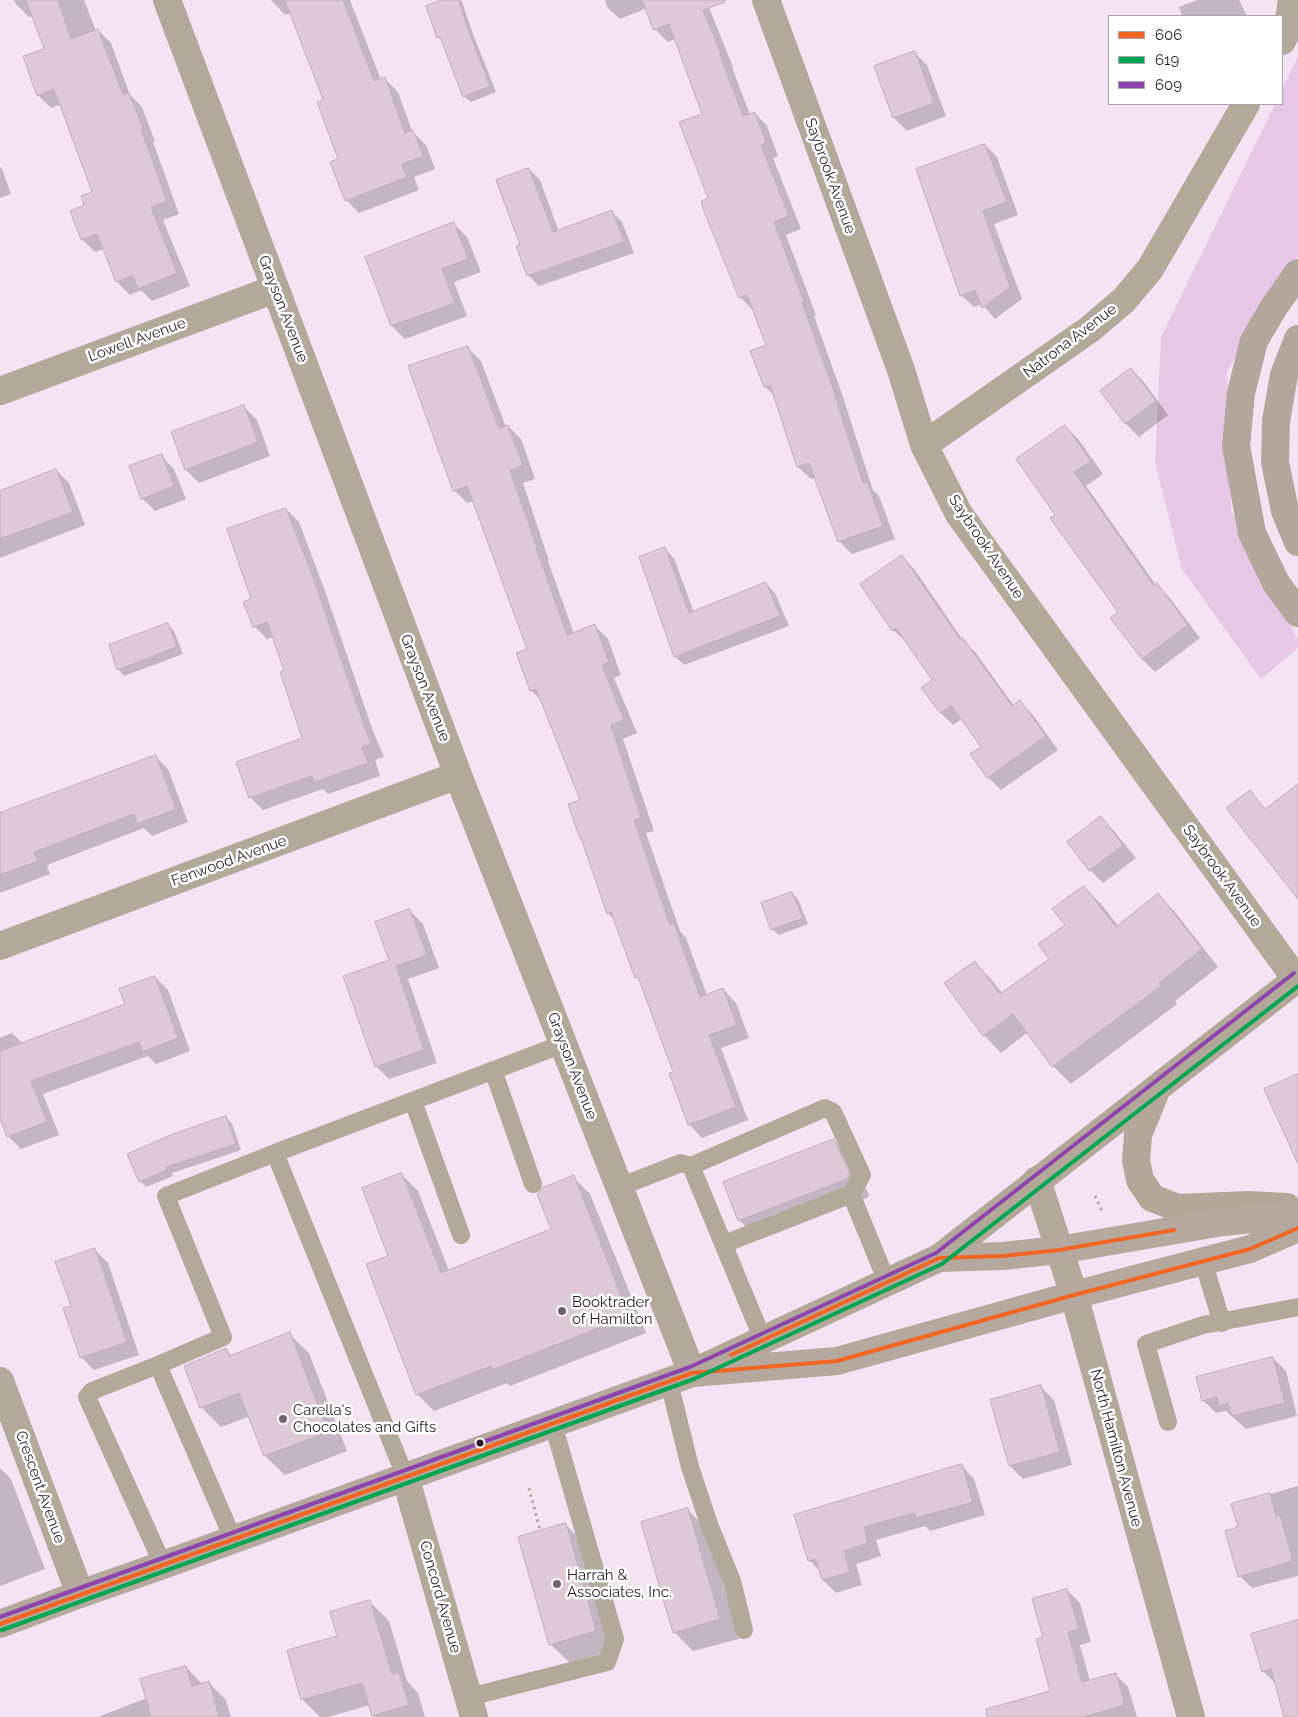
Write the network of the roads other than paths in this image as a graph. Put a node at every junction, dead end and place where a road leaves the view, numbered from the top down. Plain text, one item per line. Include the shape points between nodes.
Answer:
1 (167, 0) edge
2 (766, 0) edge
3 (1292, 0) edge
4 (1283, 39) edge
5 (1245, 105) edge
6 (1298, 273) edge
7 (275, 288) junction
8 (1298, 339) edge
9 (0, 391) edge
10 (924, 445) junction
11 (1298, 542) edge
12 (1298, 614) edge
13 (458, 775) junction
14 (0, 946) edge
15 (1297, 978) edge
16 (563, 1044) junction
17 (494, 1070) junction
18 (1158, 1087) junction
19 (413, 1101) junction
20 (275, 1153) junction
21 (692, 1166) junction
22 (1037, 1180) junction
23 (533, 1184) dead end
24 (619, 1187) junction
25 (851, 1194) junction
26 (1298, 1207) edge
27 (1298, 1214) edge
28 (1298, 1228) edge
29 (461, 1235) dead end
30 (724, 1244) junction
31 (1059, 1250) junction
32 (939, 1258) junction
33 (1203, 1261) junction
34 (887, 1282) junction
35 (1074, 1295) junction
36 (1298, 1307) edge
37 (1222, 1322) junction
38 (763, 1340) junction
39 (158, 1365) junction
40 (681, 1378) junction
41 (0, 1381) edge
42 (1168, 1422) dead end
43 (553, 1424) junction
44 (405, 1476) junction
45 (233, 1539) junction
46 (163, 1565) junction
47 (80, 1594) junction
48 (0, 1624) edge
49 (744, 1630) dead end
50 (471, 1707) edge
51 (1191, 1717) edge

1 - 7 street, Grayson Avenue
2 - 10 street, Saybrook Avenue via 901,370
3 - 4 street
5 - 10 street, Natrona Avenue via 1150,269 1124,300 1090,329
6 - 12 highway via 1254,341 1241,393 1236,446 1252,533 1276,583
7 - 9 street, Lowell Avenue
7 - 13 street, Grayson Avenue
8 - 11 highway via 1284,375 1276,420 1276,462 1285,511
10 - 15 street, Saybrook Avenue via 959,514
13 - 14 street, Fenwood Avenue
13 - 16 street, Grayson Avenue
15 - 18 main road
16 - 17 lane
16 - 24 street, Grayson Avenue
17 - 19 lane
17 - 23 lane
18 - 22 main road
18 - 26 main road via 1138,1135 1136,1160 1140,1180 1152,1198 1178,1208
19 - 20 lane
19 - 29 lane
20 - 39 lane via 166,1196 223,1338
20 - 44 lane
21 - 24 lane via 681,1163
21 - 25 lane via 825,1108 833,1112 862,1175
21 - 30 lane
22 - 31 street, North Hamilton Avenue
22 - 32 main road
24 - 40 street, Grayson Avenue
25 - 30 lane
25 - 34 lane
27 - 31 main road via 1223,1222
28 - 33 main road via 1250,1249
30 - 38 lane
31 - 32 main road
31 - 35 street, North Hamilton Avenue
32 - 34 main road
33 - 35 main road
33 - 37 lane
34 - 38 main road
35 - 40 main road via 837,1361
35 - 51 street, North Hamilton Avenue
36 - 37 lane
37 - 42 lane via 1146,1344
38 - 40 main road
39 - 45 lane
39 - 46 lane via 92,1391 86,1397
40 - 43 main road
40 - 49 lane via 690,1467 732,1581
41 - 47 street, Crescent Avenue
43 - 44 main road
43 - 50 lane via 615,1639 607,1662
44 - 45 main road
44 - 50 street, Concord Avenue
45 - 46 main road
46 - 47 main road
47 - 48 main road

